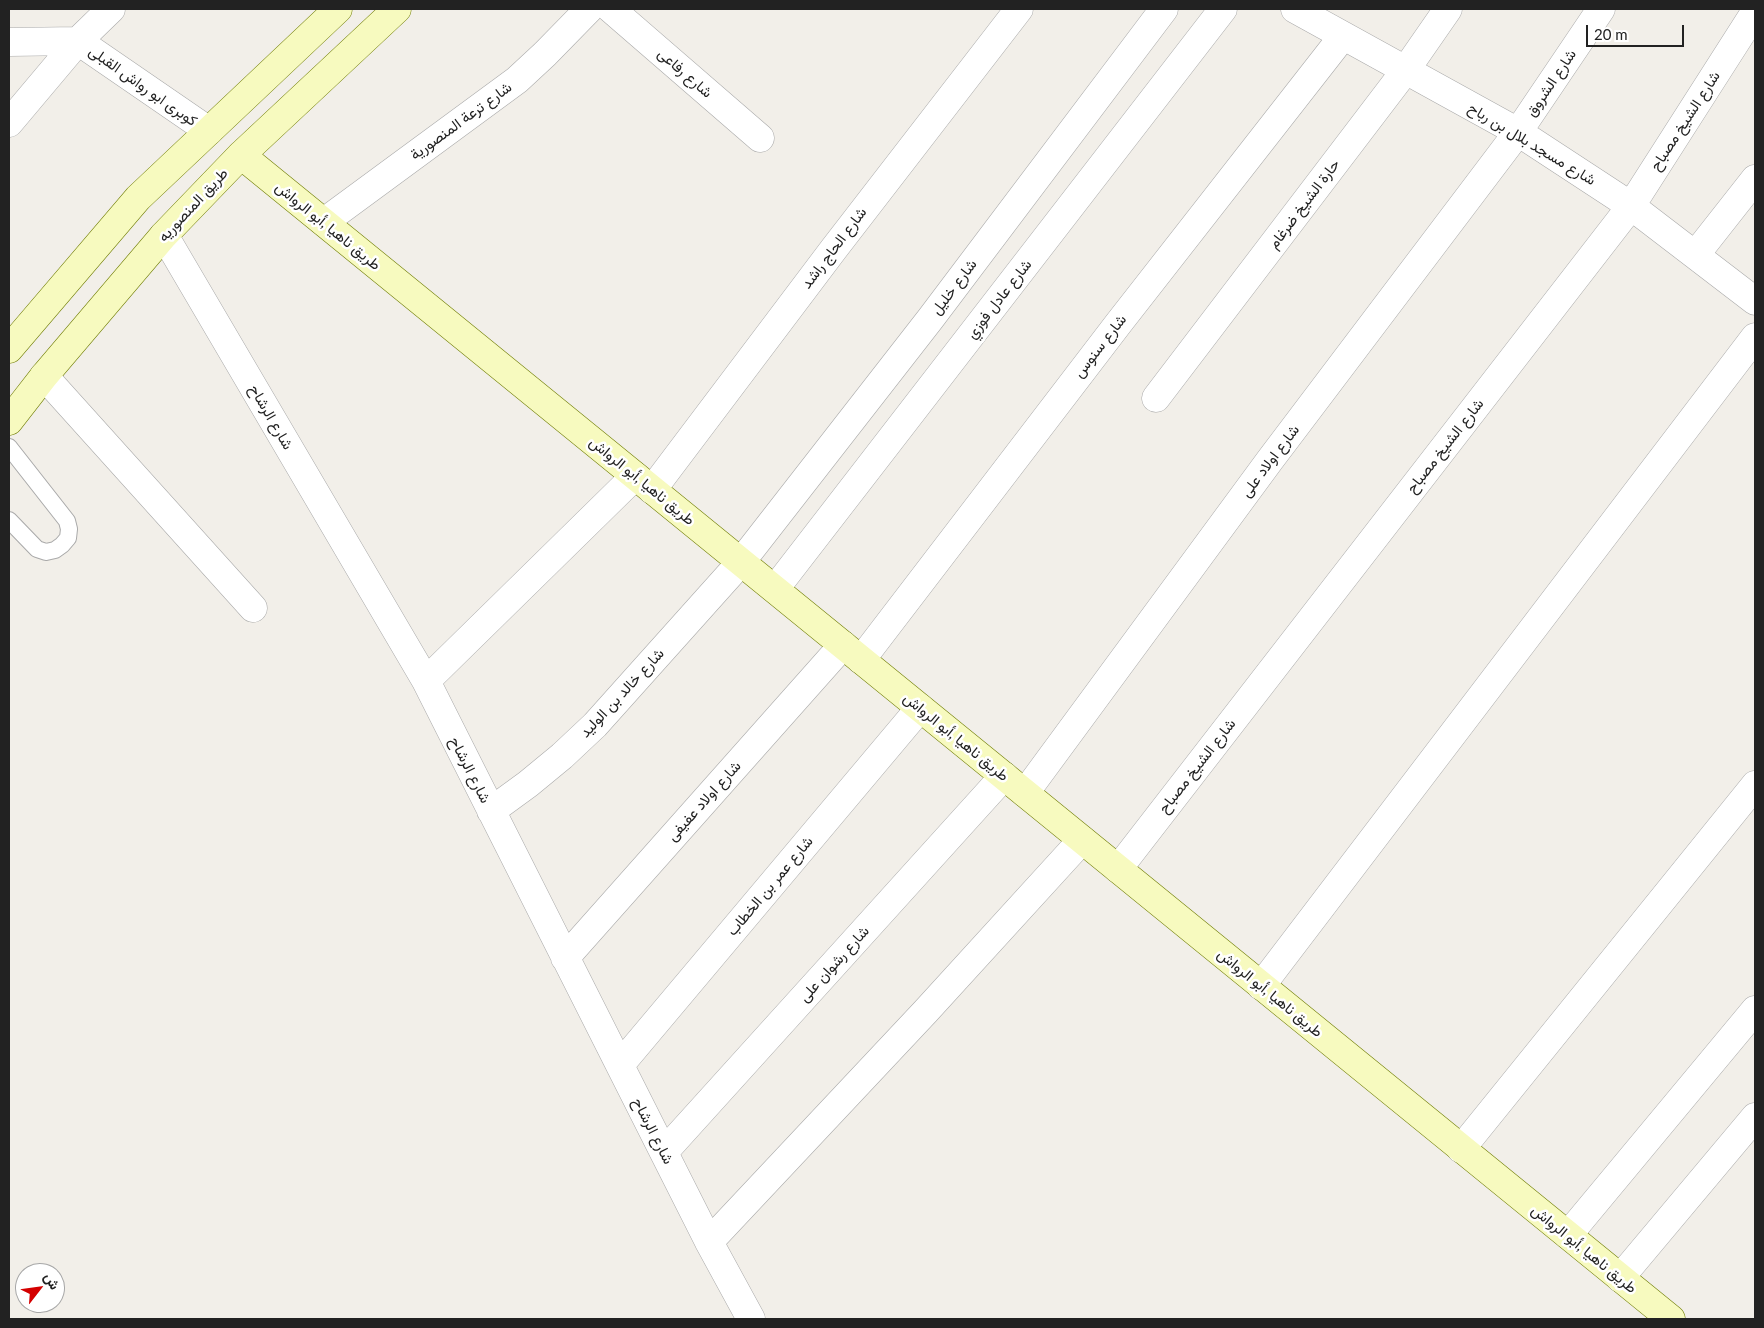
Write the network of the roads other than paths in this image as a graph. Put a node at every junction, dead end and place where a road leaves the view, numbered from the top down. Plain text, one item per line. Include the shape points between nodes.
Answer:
1 (111, 9) edge
2 (338, 9) edge
3 (397, 9) edge
4 (589, 9) edge
5 (611, 9) edge
6 (1019, 9) edge
7 (1164, 9) edge
8 (1223, 9) edge
9 (1296, 9) edge
10 (1448, 9) edge
11 (1601, 9) edge
12 (1755, 12) edge
13 (1344, 36) junction
14 (78, 41) junction
15 (9, 42) edge
16 (1405, 71) junction
17 (9, 123) edge
18 (209, 131) junction
19 (1518, 132) junction
20 (760, 138) dead end
21 (241, 155) junction
22 (1755, 179) edge
23 (1631, 206) junction
24 (324, 222) junction
25 (164, 235) junction
26 (1696, 254) junction
27 (1755, 301) edge
28 (1755, 337) edge
29 (9, 349) edge
30 (44, 376) junction
31 (1156, 398) dead end
32 (9, 421) edge
33 (9, 447) edge
34 (644, 483) junction
35 (9, 520) edge
36 (741, 562) junction
37 (775, 589) junction
38 (253, 608) dead end
39 (852, 653) junction
40 (426, 681) junction
41 (920, 708) junction
42 (1004, 776) junction
43 (1755, 785) edge
44 (1025, 793) junction
45 (491, 811) junction
46 (1082, 840) junction
47 (1118, 869) junction
48 (566, 958) junction
49 (1261, 986) junction
50 (1755, 1010) edge
51 (620, 1065) junction
52 (1755, 1117) edge
53 (1461, 1149) junction
54 (664, 1152) junction
55 (1568, 1235) junction
56 (709, 1242) junction
57 (1620, 1278) junction
58 (751, 1319) edge
59 (1671, 1319) edge

1 - 14 street
2 - 18 street
3 - 21 street, طريق المنصوريه
4 - 24 street, شارع ترعة المنصورية via 517,80
5 - 20 street, شارع رفاعى
6 - 34 street, شارع الحاج راشد via 839,242
7 - 36 street, شارع خليل via 931,318
8 - 37 street, شارع عادل فوزي
9 - 13 street, شارع مسجد بلال بن رباح
10 - 16 street, حارة الشيخ ضرغام
11 - 19 street, شارع الشروق
12 - 23 street, شارع الشيخ مصباح
13 - 16 street, شارع مسجد بلال بن رباح
13 - 39 street, شارع سنوس via 1112,332
14 - 15 street
14 - 17 street
14 - 18 street, كوبرى ابو رواش القبلى
16 - 19 street, شارع مسجد بلال بن رباح
16 - 31 street, حارة الشيخ ضرغام
18 - 29 street via 138,198
19 - 23 street, شارع مسجد بلال بن رباح
19 - 44 street, شارع اولاد على via 1270,460
21 - 24 street, طريق ناهيا ,أبو الرواش
21 - 25 street, طريق المنصوريه
22 - 26 street
23 - 26 street, شارع مسجد بلال بن رباح
23 - 47 street, شارع الشيخ مصباح
24 - 34 street, طريق ناهيا ,أبو الرواش
25 - 30 street, طريق المنصوريه
25 - 40 street, شارع الرشاح
26 - 27 street, شارع مسجد بلال بن رباح
28 - 49 street
30 - 32 street, طريق المنصوريه
30 - 38 street
33 - 35 lane via 67,521 68,538 62,546 46,552 37,549
34 - 36 street, طريق ناهيا ,أبو الرواش
34 - 40 street, شارع الحاج راشد
36 - 37 street, طريق ناهيا ,أبو الرواش
36 - 45 street, شارع خالد بن الوليد via 595,725 535,778
37 - 39 street, طريق ناهيا ,أبو الرواش
39 - 41 street, طريق ناهيا ,أبو الرواش
39 - 48 street, شارع اولاد عفيفى
40 - 45 street, شارع الرشاح
41 - 42 street, طريق ناهيا ,أبو الرواش
41 - 51 street, شارع عمر بن الخطاب
42 - 44 street, طريق ناهيا ,أبو الرواش
42 - 54 street, شارع رشوان على
43 - 53 street
44 - 46 street, طريق ناهيا ,أبو الرواش
45 - 48 street, شارع الرشاح
46 - 47 street, طريق ناهيا ,أبو الرواش
46 - 56 street
47 - 49 street, طريق ناهيا ,أبو الرواش
48 - 51 street, شارع الرشاح
49 - 53 street, طريق ناهيا ,أبو الرواش
50 - 55 street
51 - 54 street, شارع الرشاح
52 - 57 street
53 - 55 street, طريق ناهيا ,أبو الرواش
54 - 56 street, شارع الرشاح
55 - 57 street, طريق ناهيا ,أبو الرواش
56 - 58 street, شارع الرشاح
57 - 59 street, طريق ناهيا ,أبو الرواش

